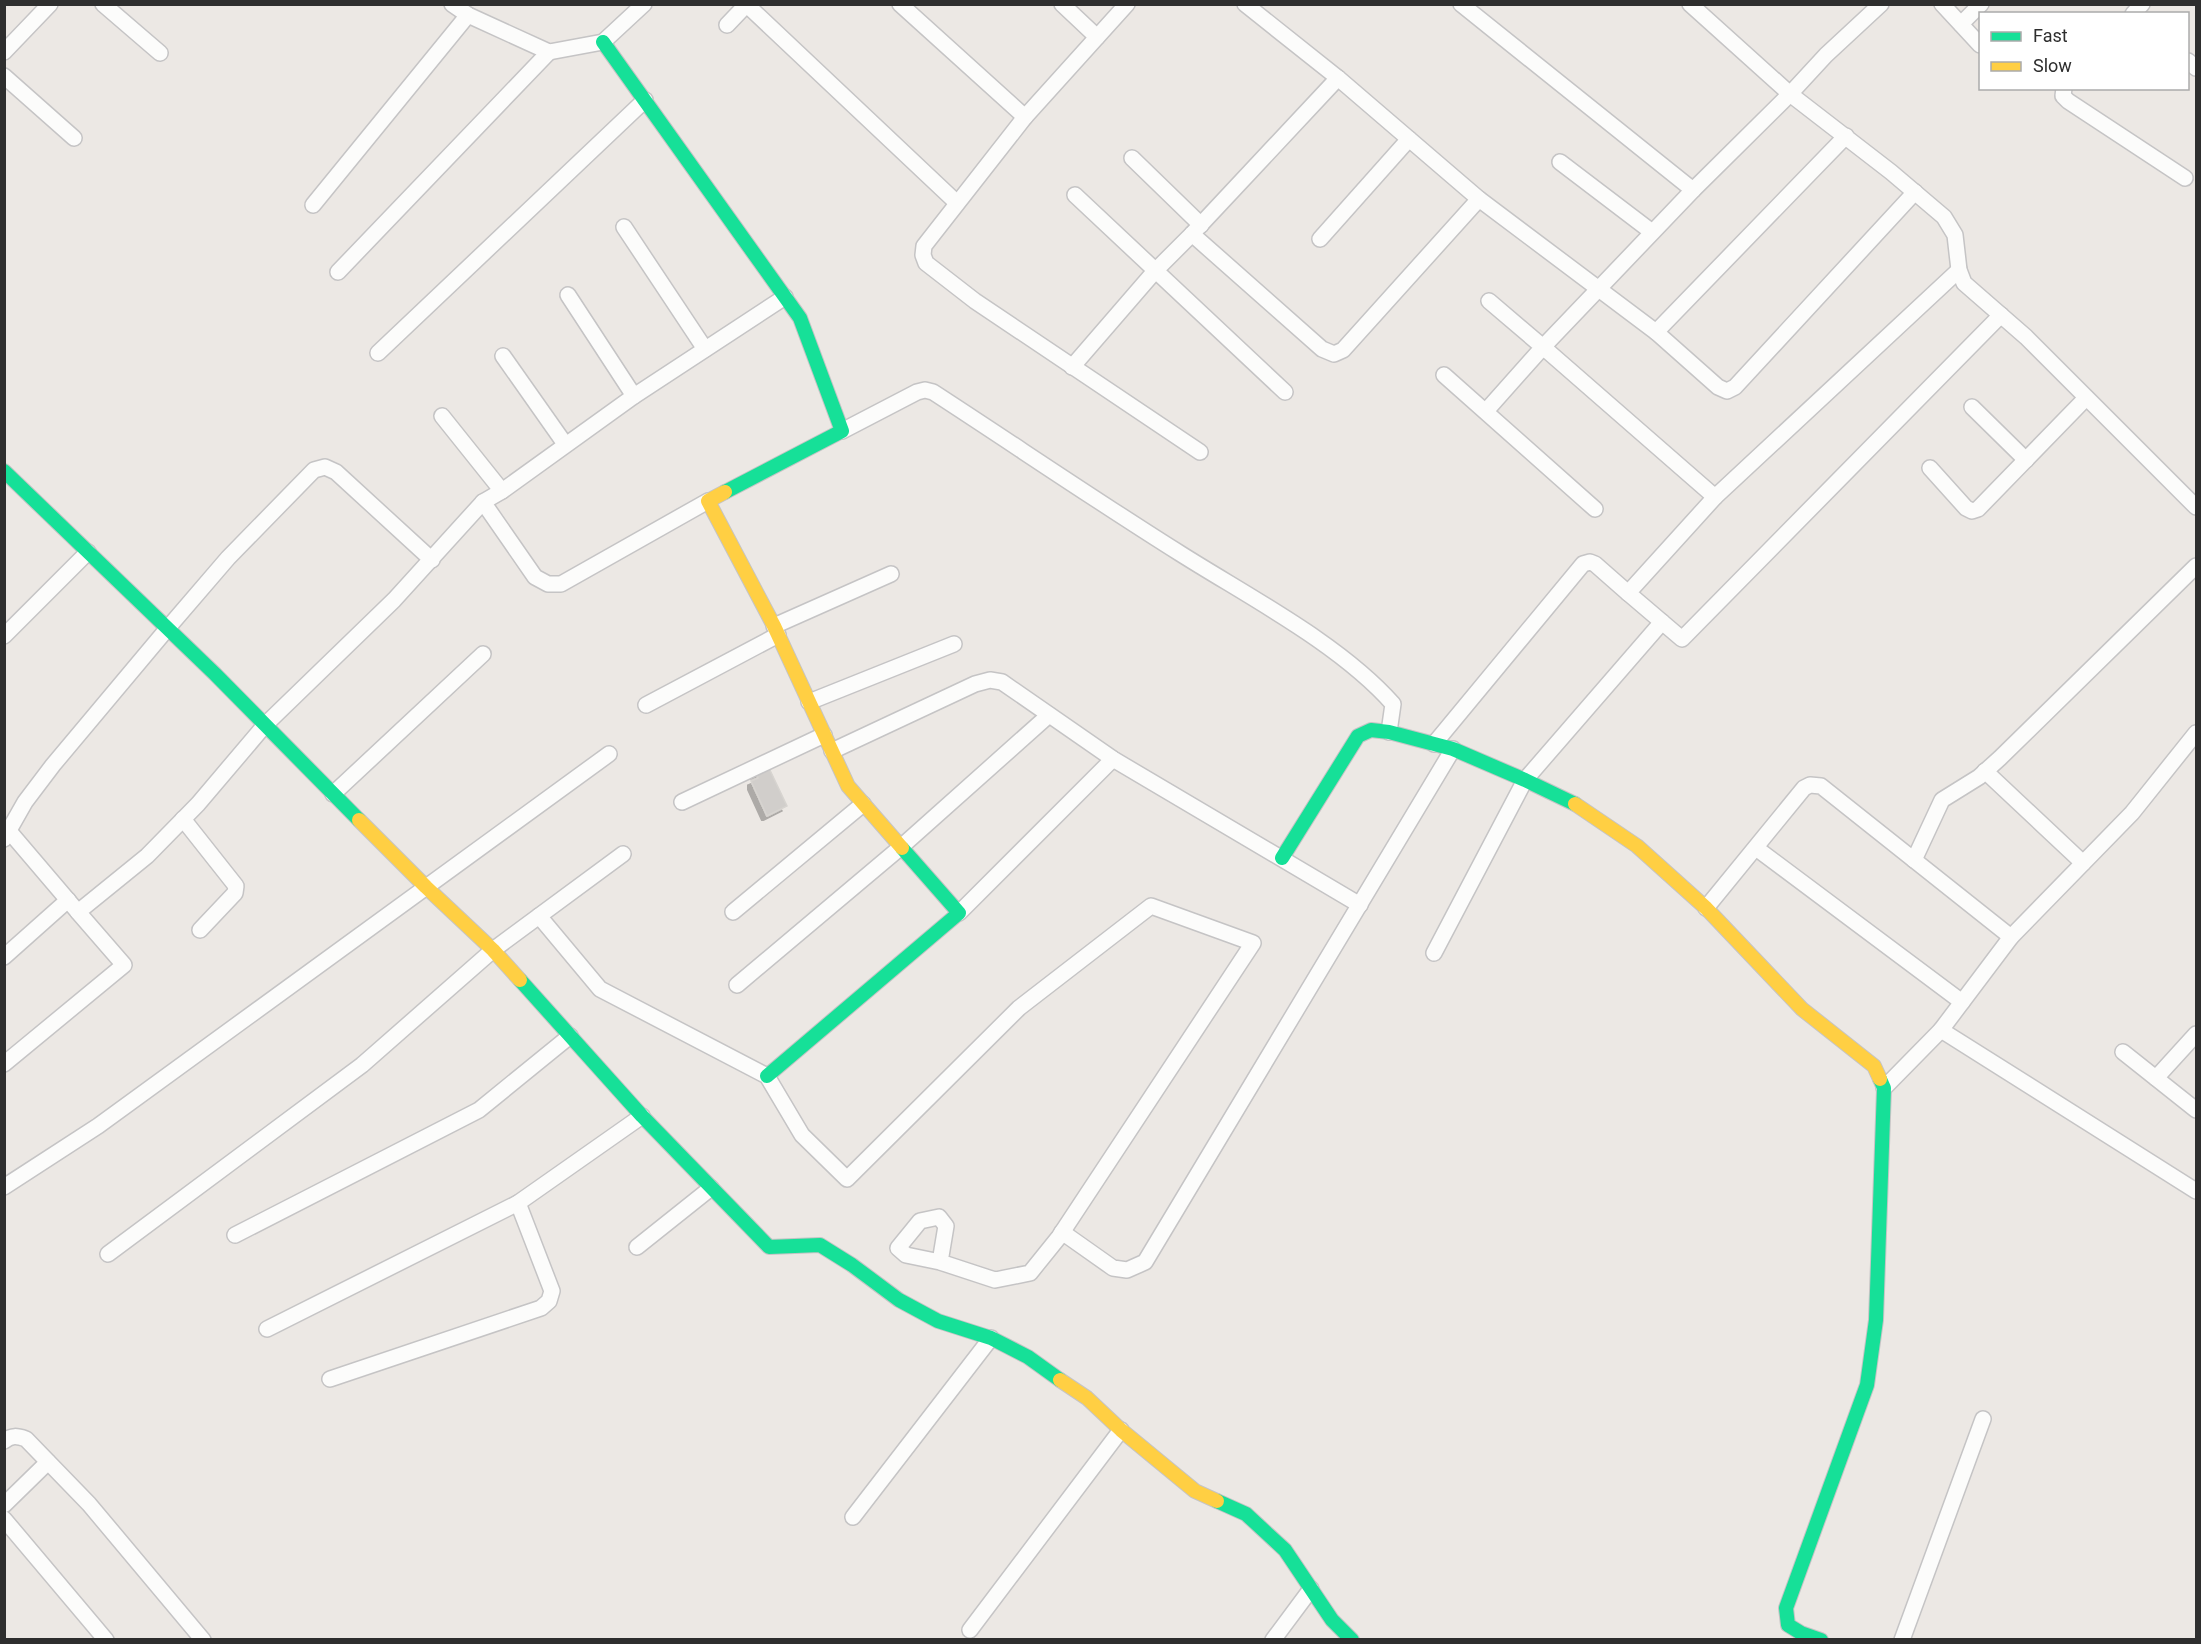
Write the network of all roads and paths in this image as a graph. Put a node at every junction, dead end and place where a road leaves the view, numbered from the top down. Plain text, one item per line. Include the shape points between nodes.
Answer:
1 (50, 4) edge
2 (103, 4) edge
3 (452, 4) edge
4 (644, 4) edge
5 (900, 4) edge
6 (1062, 4) edge
7 (1127, 4) edge
8 (1245, 4) edge
9 (1461, 4) edge
10 (1690, 4) edge
11 (1881, 4) edge
12 (1942, 4) edge
13 (1981, 4) edge
14 (747, 5) edge
15 (468, 15) junction
16 (1961, 24) junction
17 (727, 25) dead end
18 (1097, 38) junction
19 (603, 42) junction
20 (1979, 44) edge
21 (4, 52) edge
22 (549, 52) junction
23 (160, 53) dead end
24 (4, 76) edge
25 (1338, 78) junction
26 (2064, 90) edge
27 (1790, 94) junction
28 (645, 100) junction
29 (1025, 117) junction
30 (1846, 136) junction
31 (74, 138) dead end
32 (1409, 140) junction
33 (1132, 158) dead end
34 (1560, 162) dead end
35 (2186, 178) dead end
36 (1693, 190) junction
37 (1915, 192) junction
38 (1075, 195) dead end
39 (1479, 199) junction
40 (957, 203) junction
41 (313, 205) dead end
42 (624, 227) dead end
43 (1196, 230) junction
44 (1652, 232) junction
45 (1320, 239) dead end
46 (1959, 270) junction
47 (1155, 271) junction
48 (339, 272) dead end
49 (1598, 288) junction
50 (568, 295) dead end
51 (785, 297) junction
52 (1489, 301) dead end
53 (2001, 315) junction
54 (1656, 332) junction
55 (1543, 347) junction
56 (705, 349) junction
57 (378, 352) dead end
58 (503, 356) dead end
59 (1072, 367) junction
60 (1444, 375) dead end
61 (1285, 392) dead end
62 (634, 396) junction
63 (2086, 398) junction
64 (1972, 407) dead end
65 (1486, 411) junction
66 (442, 416) dead end
67 (842, 431) junction
68 (565, 444) junction
69 (1200, 452) dead end
70 (2026, 459) junction
71 (1930, 468) dead end
72 (4, 471) edge
73 (502, 491) junction
74 (1715, 497) junction
75 (483, 501) junction
76 (708, 501) junction
77 (2196, 507) edge
78 (1595, 510) dead end
79 (88, 552) junction
80 (432, 560) junction
81 (2196, 566) edge
82 (891, 574) dead end
83 (1628, 593) junction
84 (1662, 622) junction
85 (167, 629) junction
86 (776, 630) junction
87 (4, 636) edge
88 (954, 644) dead end
89 (483, 654) dead end
90 (809, 702) junction
91 (646, 705) dead end
92 (1049, 715) junction
93 (266, 725) junction
94 (1389, 732) junction
95 (2196, 733) edge
96 (824, 735) junction
97 (1434, 744) junction
98 (1453, 749) junction
99 (832, 751) junction
100 (609, 754) dead end
101 (1113, 759) junction
102 (1985, 771) junction
103 (1526, 780) junction
104 (333, 794) junction
105 (682, 802) dead end
106 (863, 804) junction
107 (183, 819) junction
108 (7, 835) edge
109 (901, 848) junction
110 (1756, 848) junction
111 (623, 854) dead end
112 (1282, 858) junction
113 (1914, 860) junction
114 (2083, 863) junction
115 (426, 887) junction
116 (1360, 905) junction
117 (73, 906) junction
118 (1706, 909) junction
119 (733, 912) dead end
120 (959, 913) junction
121 (539, 916) junction
122 (200, 930) dead end
123 (2011, 937) junction
124 (493, 950) junction
125 (1434, 953) dead end
126 (4, 957) edge
127 (737, 985) dead end
128 (1962, 1002) junction
129 (1941, 1030) junction
130 (2196, 1034) edge
131 (570, 1036) junction
132 (2123, 1052) dead end
133 (4, 1064) edge
134 (767, 1077) junction
135 (2157, 1078) junction
136 (1884, 1088) junction
137 (2196, 1110) edge
138 (642, 1116) junction
139 (4, 1186) edge
140 (711, 1188) junction
141 (2196, 1191) edge
142 (518, 1203) junction
143 (1062, 1232) junction
144 (235, 1235) dead end
145 (637, 1247) dead end
146 (108, 1254) dead end
147 (940, 1262) dead end
148 (267, 1329) dead end
149 (991, 1338) junction
150 (330, 1379) dead end
151 (1983, 1419) dead end
152 (1121, 1430) junction
153 (4, 1441) edge
154 (48, 1462) junction
155 (4, 1504) edge
156 (853, 1517) dead end
157 (4, 1519) edge
158 (1311, 1589) junction
159 (969, 1630) dead end
160 (106, 1640) edge
161 (203, 1640) edge
162 (1273, 1640) edge
163 (1352, 1640) edge
164 (1821, 1640) edge
165 (1902, 1640) edge

1 - 21 street
2 - 23 street
3 - 15 street
4 - 19 street
5 - 29 street
6 - 18 street
7 - 18 street
8 - 25 street
9 - 36 street
10 - 27 street
11 - 27 street
12 - 16 street
13 - 16 street
14 - 17 street
14 - 40 street
15 - 22 street
15 - 41 street
16 - 20 street
18 - 29 street
19 - 22 street
19 - 28 street
22 - 48 street
24 - 31 street
25 - 32 street
25 - 43 street
26 - 35 street via 2068,101
27 - 30 street
27 - 36 street
28 - 51 street
28 - 57 street
29 - 40 street
30 - 37 street
30 - 54 street
32 - 39 street
32 - 45 street
33 - 43 street
34 - 44 street
36 - 44 street
37 - 46 street via 1944,217 1955,235
37 - 54 street via 1727,392
38 - 47 street
39 - 43 street via 1343,350 1334,354 1322,349
39 - 49 street
40 - 59 street via 924,246 926,263
42 - 56 street
43 - 47 street
44 - 49 street
46 - 53 street via 1964,283
46 - 74 street
47 - 59 street
47 - 61 street
49 - 54 street
49 - 55 street
50 - 62 street
51 - 56 street
51 - 67 street via 800,318
52 - 55 street
53 - 63 street
53 - 84 street via 1682,639
55 - 65 street
55 - 74 street
56 - 62 street
58 - 68 street
59 - 69 street
60 - 65 street
62 - 68 street
63 - 70 street
63 - 77 street
64 - 70 street
65 - 78 street
66 - 73 street
67 - 76 street
67 - 94 street via 917,392 933,392 1310,635 1377,686 1393,704
68 - 73 street
70 - 71 street via 1972,511
72 - 79 street
73 - 75 street
74 - 83 street
75 - 76 street via 535,577 548,584 561,584
75 - 80 street
76 - 86 street
79 - 85 street
79 - 87 street
80 - 85 street via 336,472 326,467 314,470 228,558
80 - 93 street
81 - 102 street
82 - 86 street
83 - 84 street
83 - 97 street via 1595,564 1583,564
84 - 103 street
85 - 93 street
85 - 108 street via 25,802
86 - 90 street
86 - 91 street
88 - 90 street
89 - 104 street
90 - 96 street
92 - 99 street via 1002,682 990,680
92 - 101 street
92 - 109 street
93 - 104 street
93 - 107 street
94 - 97 street
94 - 112 street via 1371,730 1358,736
95 - 114 street via 2132,813
96 - 99 street
96 - 105 street
97 - 98 street
98 - 103 street
98 - 116 street
99 - 106 street via 848,786
100 - 115 street
101 - 112 street
101 - 120 street
102 - 113 street via 1942,800
102 - 114 street
103 - 118 street via 1576,805 1637,846
103 - 125 street
104 - 115 street
106 - 109 street
106 - 119 street
107 - 117 street via 147,856
107 - 122 street via 236,886 235,893
108 - 117 street
109 - 120 street
109 - 127 street
110 - 113 street via 1810,785 1821,786
110 - 118 street
110 - 128 street
111 - 121 street
112 - 116 street
113 - 123 street
114 - 123 street
115 - 124 street
115 - 139 street via 98,1126
116 - 143 street via 1145,1262 1127,1270 1113,1268
117 - 126 street
117 - 133 street via 124,965
118 - 136 street via 1802,1009 1874,1066
120 - 134 street
121 - 124 street
121 - 134 street via 600,989
123 - 128 street
124 - 131 street
124 - 146 street via 362,1065
128 - 129 street
129 - 136 street
129 - 141 street
130 - 135 street
131 - 138 street
131 - 144 street via 479,1110
132 - 135 street
134 - 143 street via 802,1135 847,1179 1019,1008 1151,906 1253,943
135 - 137 street
136 - 164 street via 1876,1320 1867,1385 1786,1608 1788,1624
138 - 140 street
138 - 142 street
140 - 145 street
140 - 149 street via 769,1247 820,1245 899,1300 938,1321
142 - 148 street
142 - 150 street via 552,1291 549,1301 541,1308
143 - 147 street via 1030,1273 995,1280
149 - 152 street via 1028,1357 1087,1398
149 - 156 street
151 - 165 street
152 - 158 street via 1195,1491 1246,1514 1284,1550
152 - 159 street
153 - 154 street via 18,1436 26,1439
154 - 155 street
154 - 161 street via 89,1504
157 - 160 street
158 - 162 street
158 - 163 street via 1332,1620

